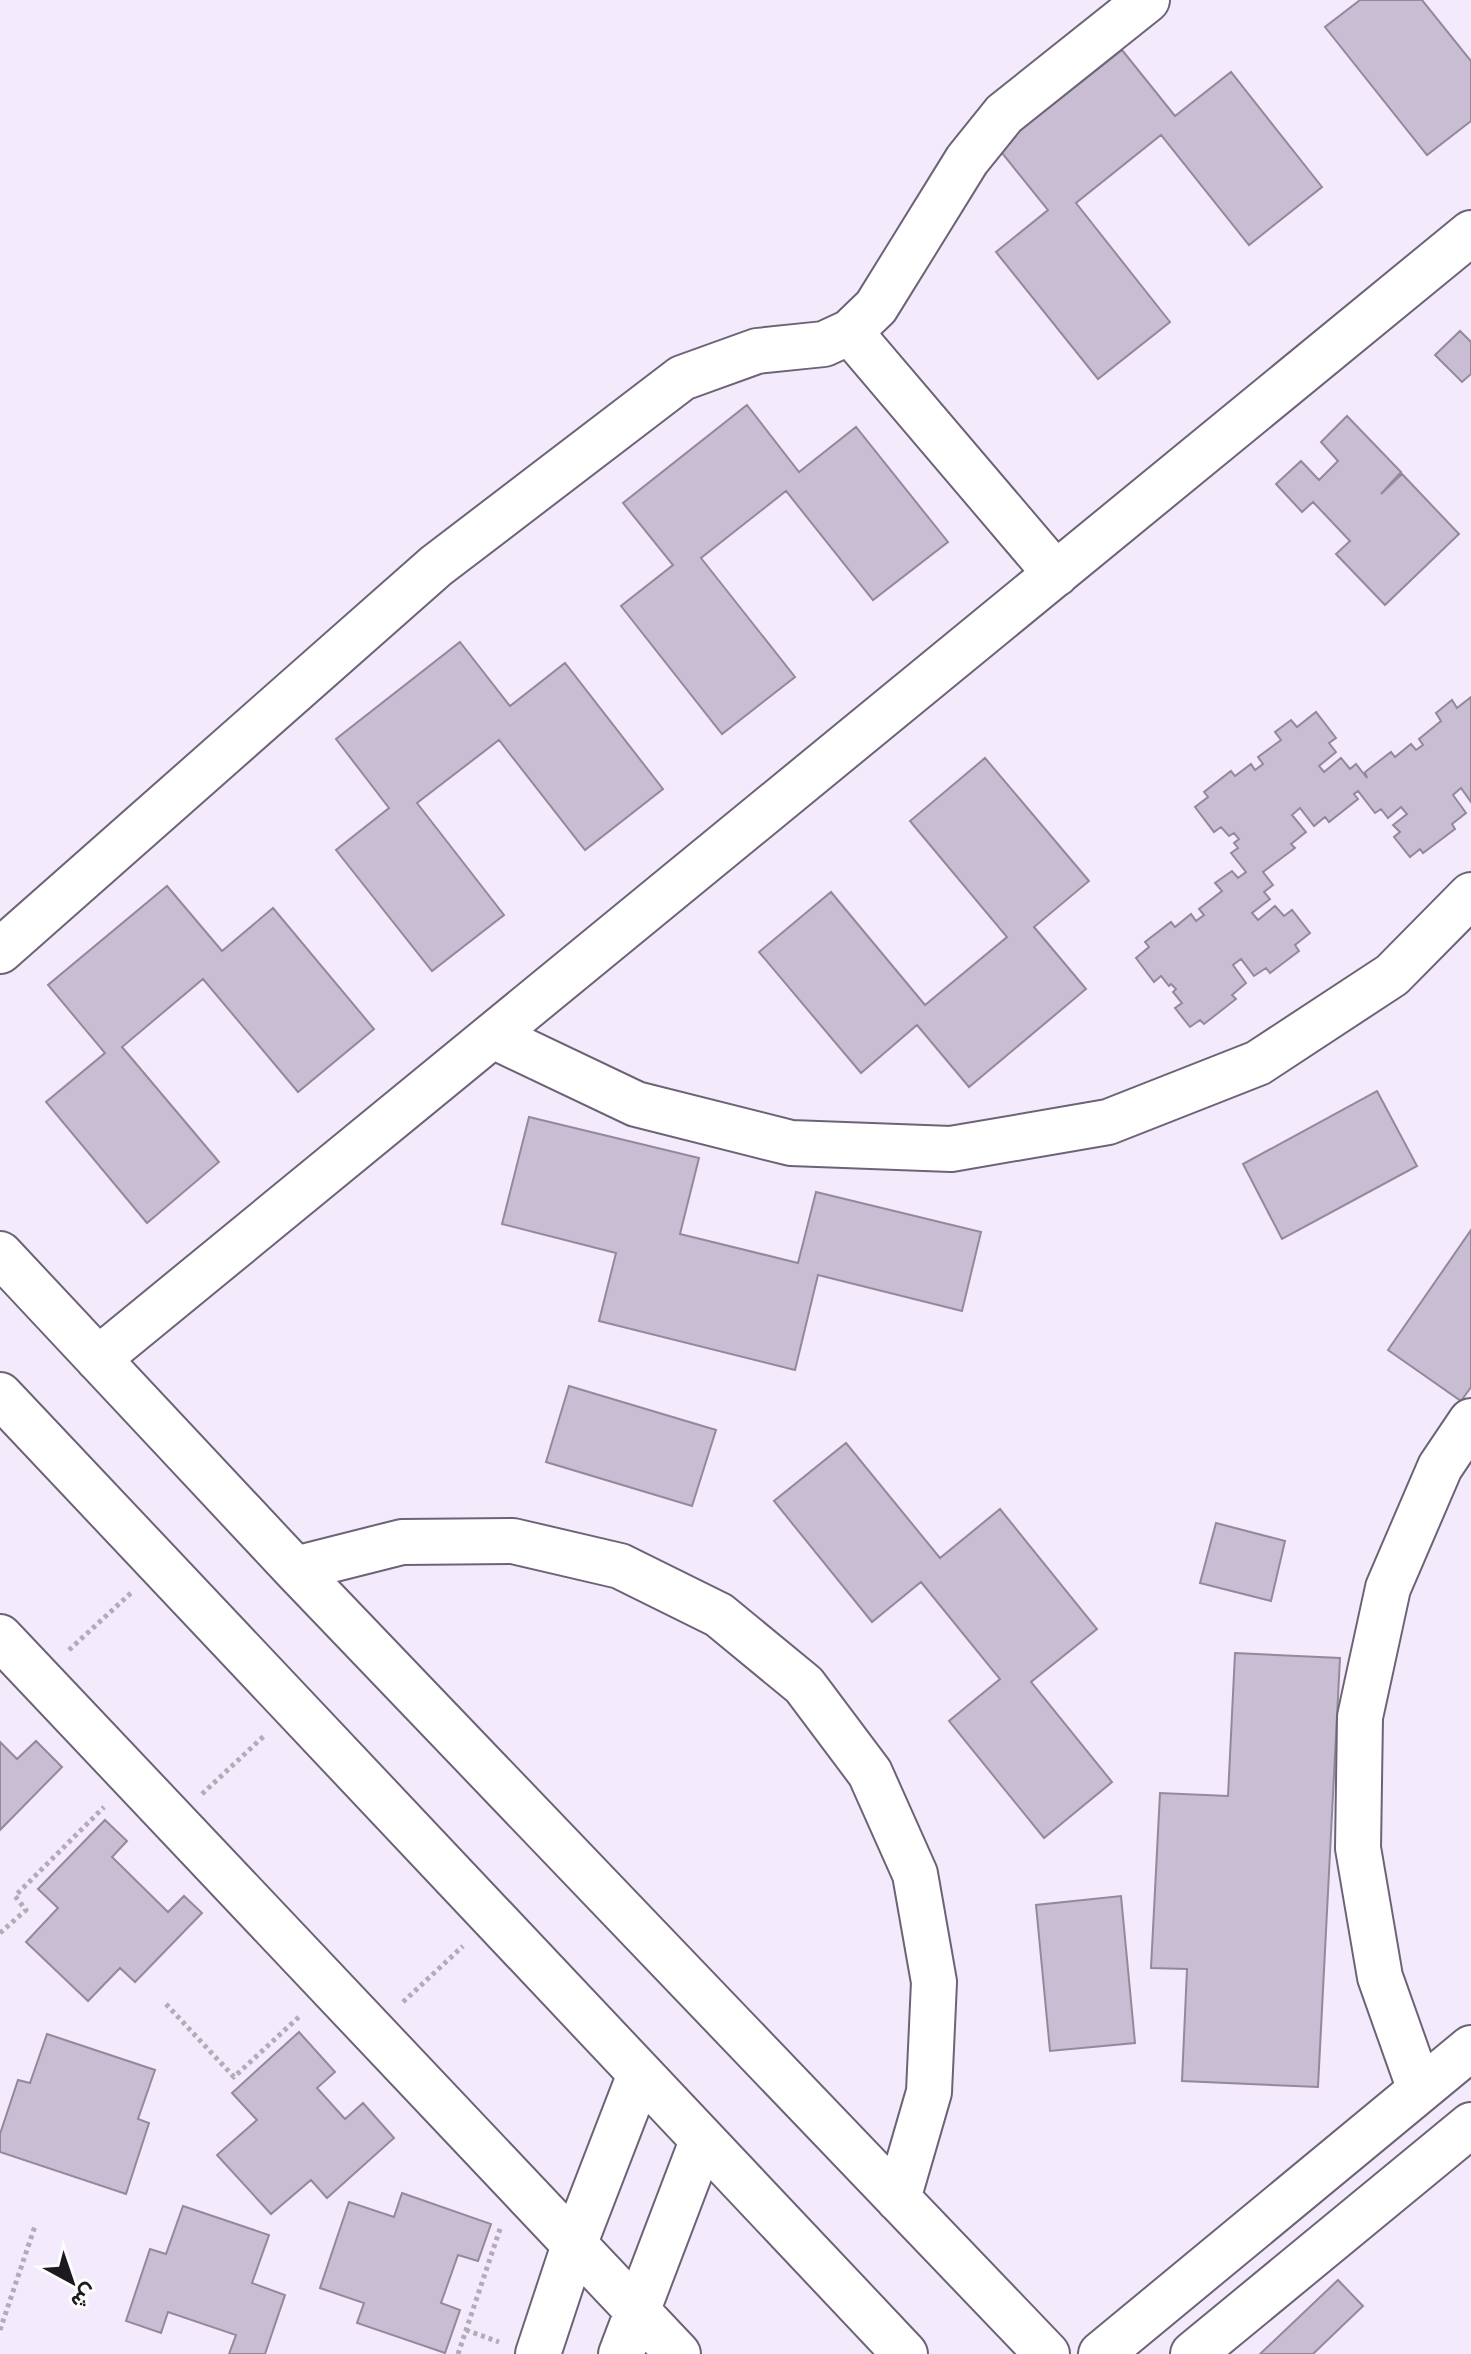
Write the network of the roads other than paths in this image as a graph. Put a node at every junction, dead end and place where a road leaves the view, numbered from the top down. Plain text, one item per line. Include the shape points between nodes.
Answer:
1 (1147, 0) edge
2 (1471, 233) edge
3 (850, 332) junction
4 (1056, 574) junction
5 (1471, 895) edge
6 (0, 951) edge
7 (493, 1036) junction
8 (0, 1254) edge
9 (98, 1359) junction
10 (0, 1395) edge
11 (1471, 1421) edge
12 (295, 1569) junction
13 (0, 1637) edge
14 (1471, 2048) edge
15 (640, 2074) junction
16 (1420, 2090) junction
17 (1471, 2125) edge
18 (702, 2141) junction
19 (898, 2199) junction
20 (574, 2245) junction
21 (636, 2309) junction
22 (538, 2354) edge
23 (621, 2354) edge
24 (678, 2354) edge
25 (905, 2354) edge
26 (1047, 2354) edge
27 (1101, 2354) edge
28 (1193, 2354) edge

1 - 3 street via 1004,114 967,160 876,307
2 - 4 street
3 - 4 street
3 - 6 street via 824,344 757,351 682,378 436,566
4 - 7 street
5 - 7 street via 1392,975 1258,1063 1108,1122 951,1149 791,1143 636,1104
7 - 9 street
8 - 9 street
9 - 12 street
10 - 15 street
11 - 16 street via 1440,1467 1388,1588 1360,1717 1358,1848 1380,1977
12 - 19 street
12 - 19 street via 402,1542 513,1541 544,1548 620,1566 719,1615 804,1685 870,1773 915,1874 934,1982 929,2092
13 - 20 street
14 - 16 street
15 - 18 street
15 - 20 street
16 - 27 street
17 - 28 street
18 - 21 street
18 - 25 street
19 - 26 street
20 - 21 street
20 - 22 street
21 - 23 street
21 - 24 street

